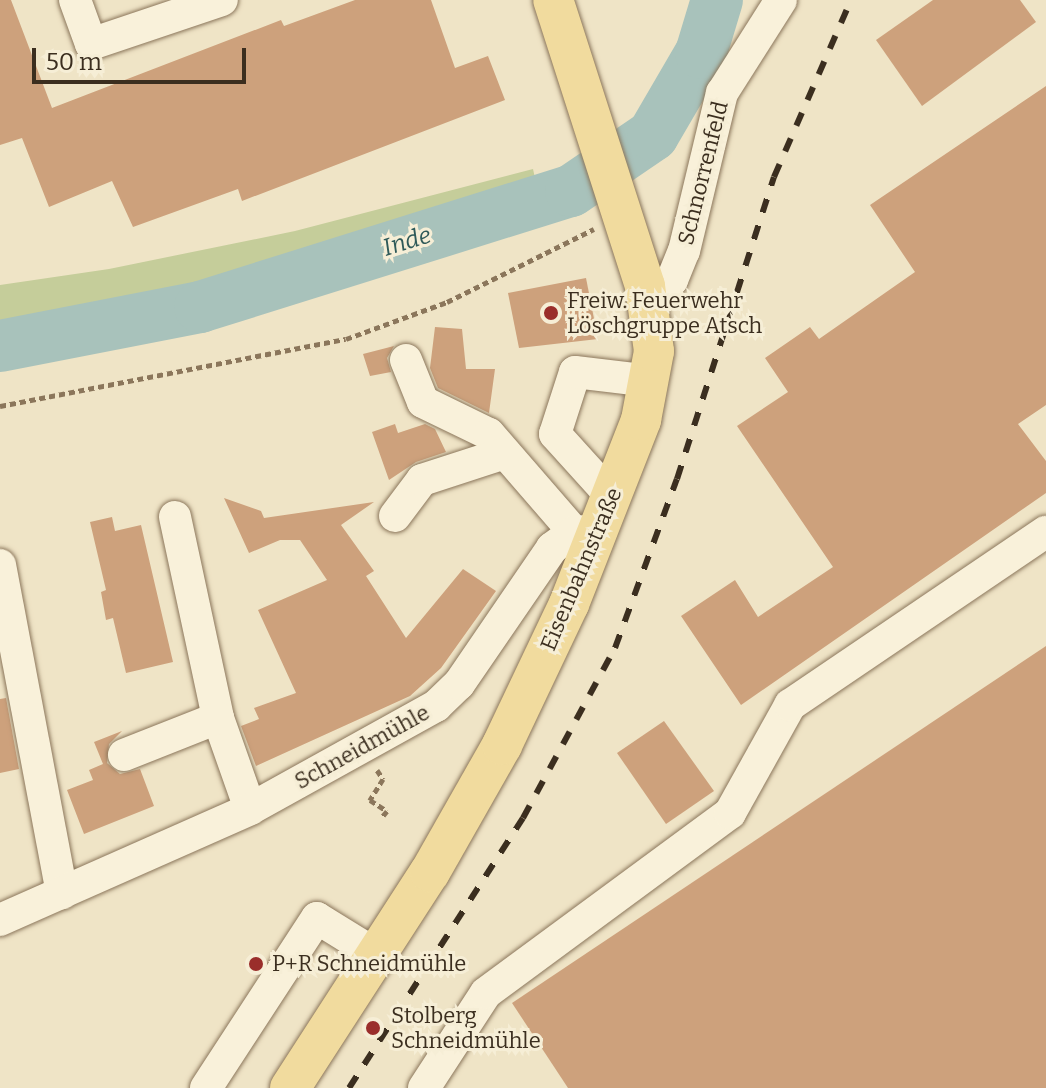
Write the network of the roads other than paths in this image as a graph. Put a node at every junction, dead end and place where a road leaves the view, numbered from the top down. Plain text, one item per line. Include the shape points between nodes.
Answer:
1 (75, 0) edge
2 (222, 0) edge
3 (553, 0) edge
4 (781, 0) edge
5 (648, 302) junction
6 (406, 360) dead end
7 (650, 381) junction
8 (505, 453) junction
9 (395, 516) dead end
10 (175, 517) dead end
11 (595, 520) junction
12 (1046, 532) edge
13 (0, 565) edge
14 (218, 718) junction
15 (124, 755) dead end
16 (250, 809) junction
17 (62, 893) junction
18 (0, 920) edge
19 (377, 955) junction
20 (206, 1088) edge
21 (290, 1088) edge
22 (424, 1088) edge

1 - 2 street via 91,44
3 - 5 main road, Eisenbahnstraße
4 - 5 street, Schnorrenfeld via 722,93 684,251 672,280
5 - 7 main road, Eisenbahnstraße via 654,351
6 - 8 street via 423,402 489,434
7 - 11 main road, Eisenbahnstraße
7 - 11 street via 575,372 555,434
8 - 9 street via 422,480
8 - 11 street
10 - 14 street
11 - 16 street, Schneidmühle via 552,548 459,684 436,706
11 - 19 main road, Eisenbahnstraße via 502,745
12 - 22 street via 790,705 730,813 486,993
13 - 17 street
14 - 15 street
14 - 16 street
16 - 17 street, Schneidmühle
17 - 18 street, Schneidmühle
19 - 20 street via 317,918
19 - 21 main road, Eisenbahnstraße

